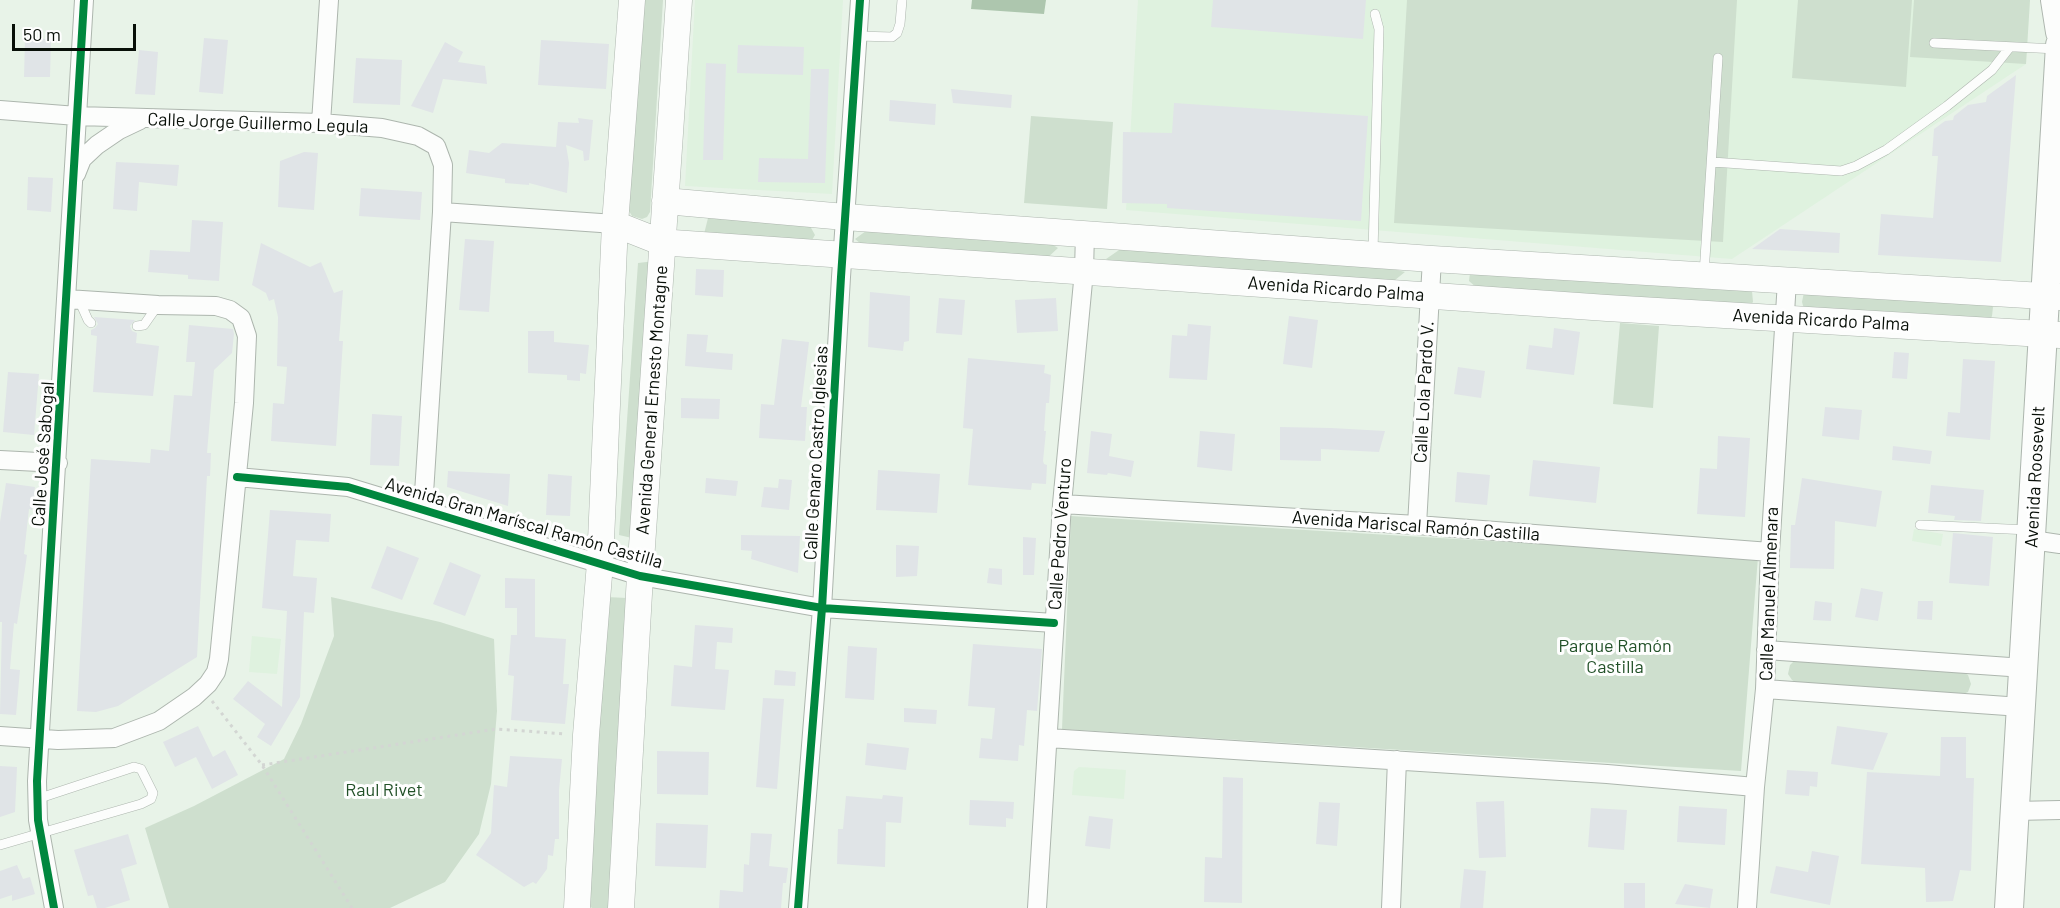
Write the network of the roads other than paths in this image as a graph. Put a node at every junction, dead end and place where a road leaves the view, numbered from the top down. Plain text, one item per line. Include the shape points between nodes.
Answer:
1 (84, 0) edge
2 (329, 0) edge
3 (632, 0) edge
4 (679, 0) edge
5 (860, 0) edge
6 (902, 0) edge
7 (2055, 0) edge
8 (1375, 14) dead end
9 (2060, 32) edge
10 (858, 36) junction
11 (1934, 43) dead end
12 (2010, 47) junction
13 (2060, 47) edge
14 (1718, 58) dead end
15 (0, 110) edge
16 (77, 116) junction
17 (145, 118) junction
18 (321, 123) junction
19 (1712, 162) junction
20 (74, 178) junction
21 (665, 201) junction
22 (442, 212) junction
23 (845, 217) junction
24 (615, 224) junction
25 (1085, 233) junction
26 (663, 243) junction
27 (1373, 255) junction
28 (842, 256) junction
29 (1432, 259) junction
30 (1084, 271) junction
31 (1704, 276) junction
32 (1787, 280) junction
33 (1430, 295) junction
34 (2052, 297) edge
35 (73, 300) junction
36 (158, 305) junction
37 (1785, 318) junction
38 (92, 322) dead end
39 (138, 326) dead end
40 (2051, 334) edge
41 (0, 460) edge
42 (58, 463) junction
43 (237, 477) junction
44 (1062, 504) junction
45 (423, 509) junction
46 (1417, 525) junction
47 (1920, 525) dead end
48 (2032, 535) junction
49 (2060, 544) edge
50 (1770, 552) junction
51 (600, 563) junction
52 (640, 576) junction
53 (822, 608) junction
54 (1054, 623) junction
55 (1766, 650) junction
56 (2024, 668) junction
57 (1765, 689) junction
58 (2021, 707) junction
59 (0, 736) edge
60 (40, 738) junction
61 (1048, 738) junction
62 (1397, 760) junction
63 (1755, 788) junction
64 (37, 799) junction
65 (2060, 810) edge
66 (2015, 811) junction
67 (41, 834) junction
68 (0, 845) edge
69 (575, 902) edge
70 (624, 902) edge
71 (54, 908) edge
72 (798, 908) edge
73 (1037, 908) edge
74 (1390, 908) edge
75 (1747, 908) edge
76 (2009, 908) edge

1 - 16 street, Calle José Sabogal
2 - 18 street
3 - 24 main road
4 - 21 main road, Avenida General Ernesto Montagne
5 - 10 street, Calle Genaro Castro Iglesias
6 - 10 lane via 897,33 892,37
7 - 9 main road
8 - 27 lane via 1379,29
10 - 23 street, Calle Genaro Castro Iglesias
11 - 12 lane
12 - 13 lane
12 - 19 lane via 1992,70 1947,106 1886,150 1856,166 1841,171
13 - 34 main road, Avenida Roosevelt
14 - 19 lane
15 - 16 street, Calle Jorge Guillermo Legula
16 - 17 street, Calle Jorge Guillermo Legula
16 - 20 street, Calle José Sabogal
17 - 18 street, Calle Jorge Guillermo Legula
17 - 20 street, Calle José Sabogal via 97,145 82,159
18 - 22 street, Calle Jorge Guillermo Legula via 382,128 418,136 436,146 443,165
19 - 31 lane
20 - 35 street, Calle José Sabogal
21 - 23 main road, Avenida Ricardo Palma
21 - 26 main road, Avenida General Ernesto Montagne
22 - 24 street
22 - 45 street, Calle Jorge Guillermo Legula
23 - 25 main road, Avenida Ricardo Palma
23 - 28 street, Calle Genaro Castro Iglesias
24 - 26 main road, Avenida Ricardo Palma
24 - 51 main road
25 - 27 main road, Avenida Ricardo Palma
25 - 30 street, Calle Pedro Venturo
26 - 28 main road, Avenida Ricardo Palma
26 - 52 main road, Avenida General Ernesto Montagne
27 - 29 main road, Avenida Ricardo Palma
28 - 30 main road, Avenida Ricardo Palma
28 - 53 street, Calle Genaro Castro Iglesias
29 - 31 main road, Avenida Ricardo Palma
29 - 33 street, Calle Lola Pardo V.
30 - 33 main road, Avenida Ricardo Palma
30 - 44 street, Calle Pedro Venturo
31 - 32 main road, Avenida Ricardo Palma
32 - 34 main road, Avenida Ricardo Palma
32 - 37 street, Calle Manuel Almenara
33 - 37 main road, Avenida Ricardo Palma
33 - 46 street, Calle Lola Pardo V.
34 - 40 main road, Avenida Roosevelt
35 - 36 street
35 - 38 lane
35 - 42 street, Calle José Sabogal
36 - 39 lane via 144,326
36 - 43 street via 216,306 241,318 247,336
37 - 40 main road, Avenida Ricardo Palma
37 - 50 street, Calle Manuel Almenara
40 - 48 main road, Avenida Roosevelt
41 - 42 street
42 - 60 street, Calle José Sabogal
43 - 45 street, Avenida Gran Maríscal Ramón Castilla via 333,485
43 - 60 street via 219,659 216,672 203,690 159,721 114,738
44 - 46 street, Avenida Mariscal Ramón Castilla
44 - 54 street, Calle Pedro Venturo
45 - 51 street, Avenida Gran Maríscal Ramón Castilla
46 - 50 street, Avenida Mariscal Ramón Castilla
47 - 48 lane
48 - 49 street
48 - 56 main road, Avenida Roosevelt
50 - 55 street, Calle Manuel Almenara
51 - 52 street, Avenida Gran Maríscal Ramón Castilla
51 - 69 main road
52 - 53 street, Avenida Gran Maríscal Ramón Castilla
52 - 70 main road, Avenida General Ernesto Montagne
53 - 54 street, Avenida Gran Maríscal Ramón Castilla
53 - 72 street, Calle Genaro Castro Iglesias
54 - 61 street, Calle Pedro Venturo
55 - 56 street
55 - 57 street, Calle Manuel Almenara
56 - 58 main road, Avenida Roosevelt
57 - 58 street
57 - 63 street, Calle Manuel Almenara
58 - 66 main road, Avenida Roosevelt
59 - 60 street
60 - 64 street, Calle José Sabogal
61 - 62 street
61 - 73 street, Calle Pedro Venturo
62 - 63 street
62 - 74 street
63 - 75 street, Calle Manuel Almenara
64 - 67 street, Calle José Sabogal
64 - 67 lane via 134,767 141,769 153,793 151,799 141,804
65 - 66 street
66 - 76 main road, Avenida Roosevelt
67 - 68 lane
67 - 71 street, Calle José Sabogal

